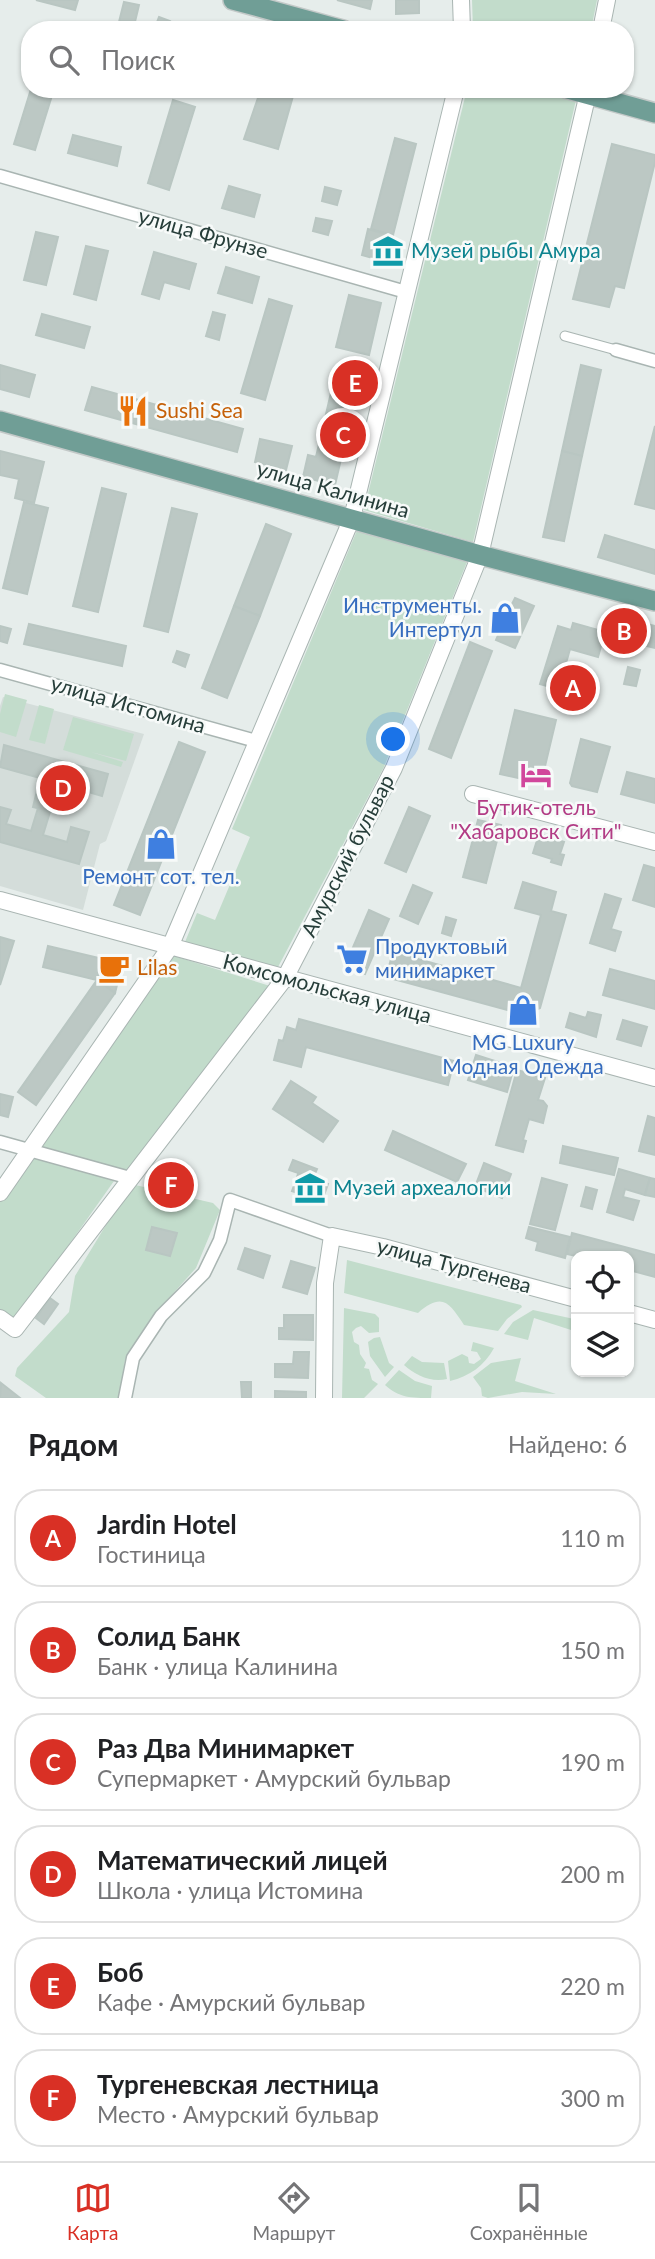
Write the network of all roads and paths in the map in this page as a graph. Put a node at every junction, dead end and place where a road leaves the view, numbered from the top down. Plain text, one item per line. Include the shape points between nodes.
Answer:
1 (233, 0) edge
2 (461, 0) edge
3 (607, 0) edge
4 (310, 21) edge
5 (462, 21) edge
6 (603, 21) edge
7 (454, 98) edge
8 (587, 98) edge
9 (607, 98) edge
10 (655, 113) edge
11 (0, 176) edge
12 (406, 292) junction
13 (565, 336) dead end
14 (616, 350) joint
15 (655, 361) edge
16 (0, 421) edge
17 (352, 518) junction
18 (480, 555) junction
19 (655, 601) edge
20 (0, 670) edge
21 (256, 741) junction
22 (473, 794) dead end
23 (655, 842) edge
24 (0, 900) edge
25 (170, 947) junction
26 (285, 978) junction
27 (655, 1078) edge
28 (0, 1142) edge
29 (31, 1150) junction
30 (130, 1178) junction
31 (0, 1193) edge
32 (332, 1236) junction
33 (571, 1298) edge
34 (633, 1314) edge
35 (0, 1318) edge
36 (655, 1320) edge
37 (125, 1398) edge
38 (324, 1398) edge

1 - 4 main road
2 - 5 street
3 - 6 street
7 - 12 street
8 - 18 street, Амурский бульвар
9 - 10 main road
11 - 12 street, улица Фрунзе
12 - 17 street
13 - 14 street
14 - 15 street
16 - 17 main road, улица Калинина
17 - 18 main road, улица Калинина
17 - 21 street
18 - 19 main road, улица Калинина
18 - 26 street, Амурский бульвар via 394,768
20 - 21 street, улица Истомина
21 - 25 street
22 - 23 street
24 - 25 street, Комсомольская улица
25 - 26 street, Комсомольская улица
25 - 29 street
26 - 27 street, Комсомольская улица
26 - 30 street, Амурский бульвар
28 - 29 street
29 - 30 street
29 - 31 street
30 - 35 street, Амурский бульвар via 15,1329
32 - 33 street, улица Тургенева
32 - 37 street via 230,1200 220,1240 204,1273 161,1316 133,1358
32 - 38 street via 326,1283
34 - 36 street

